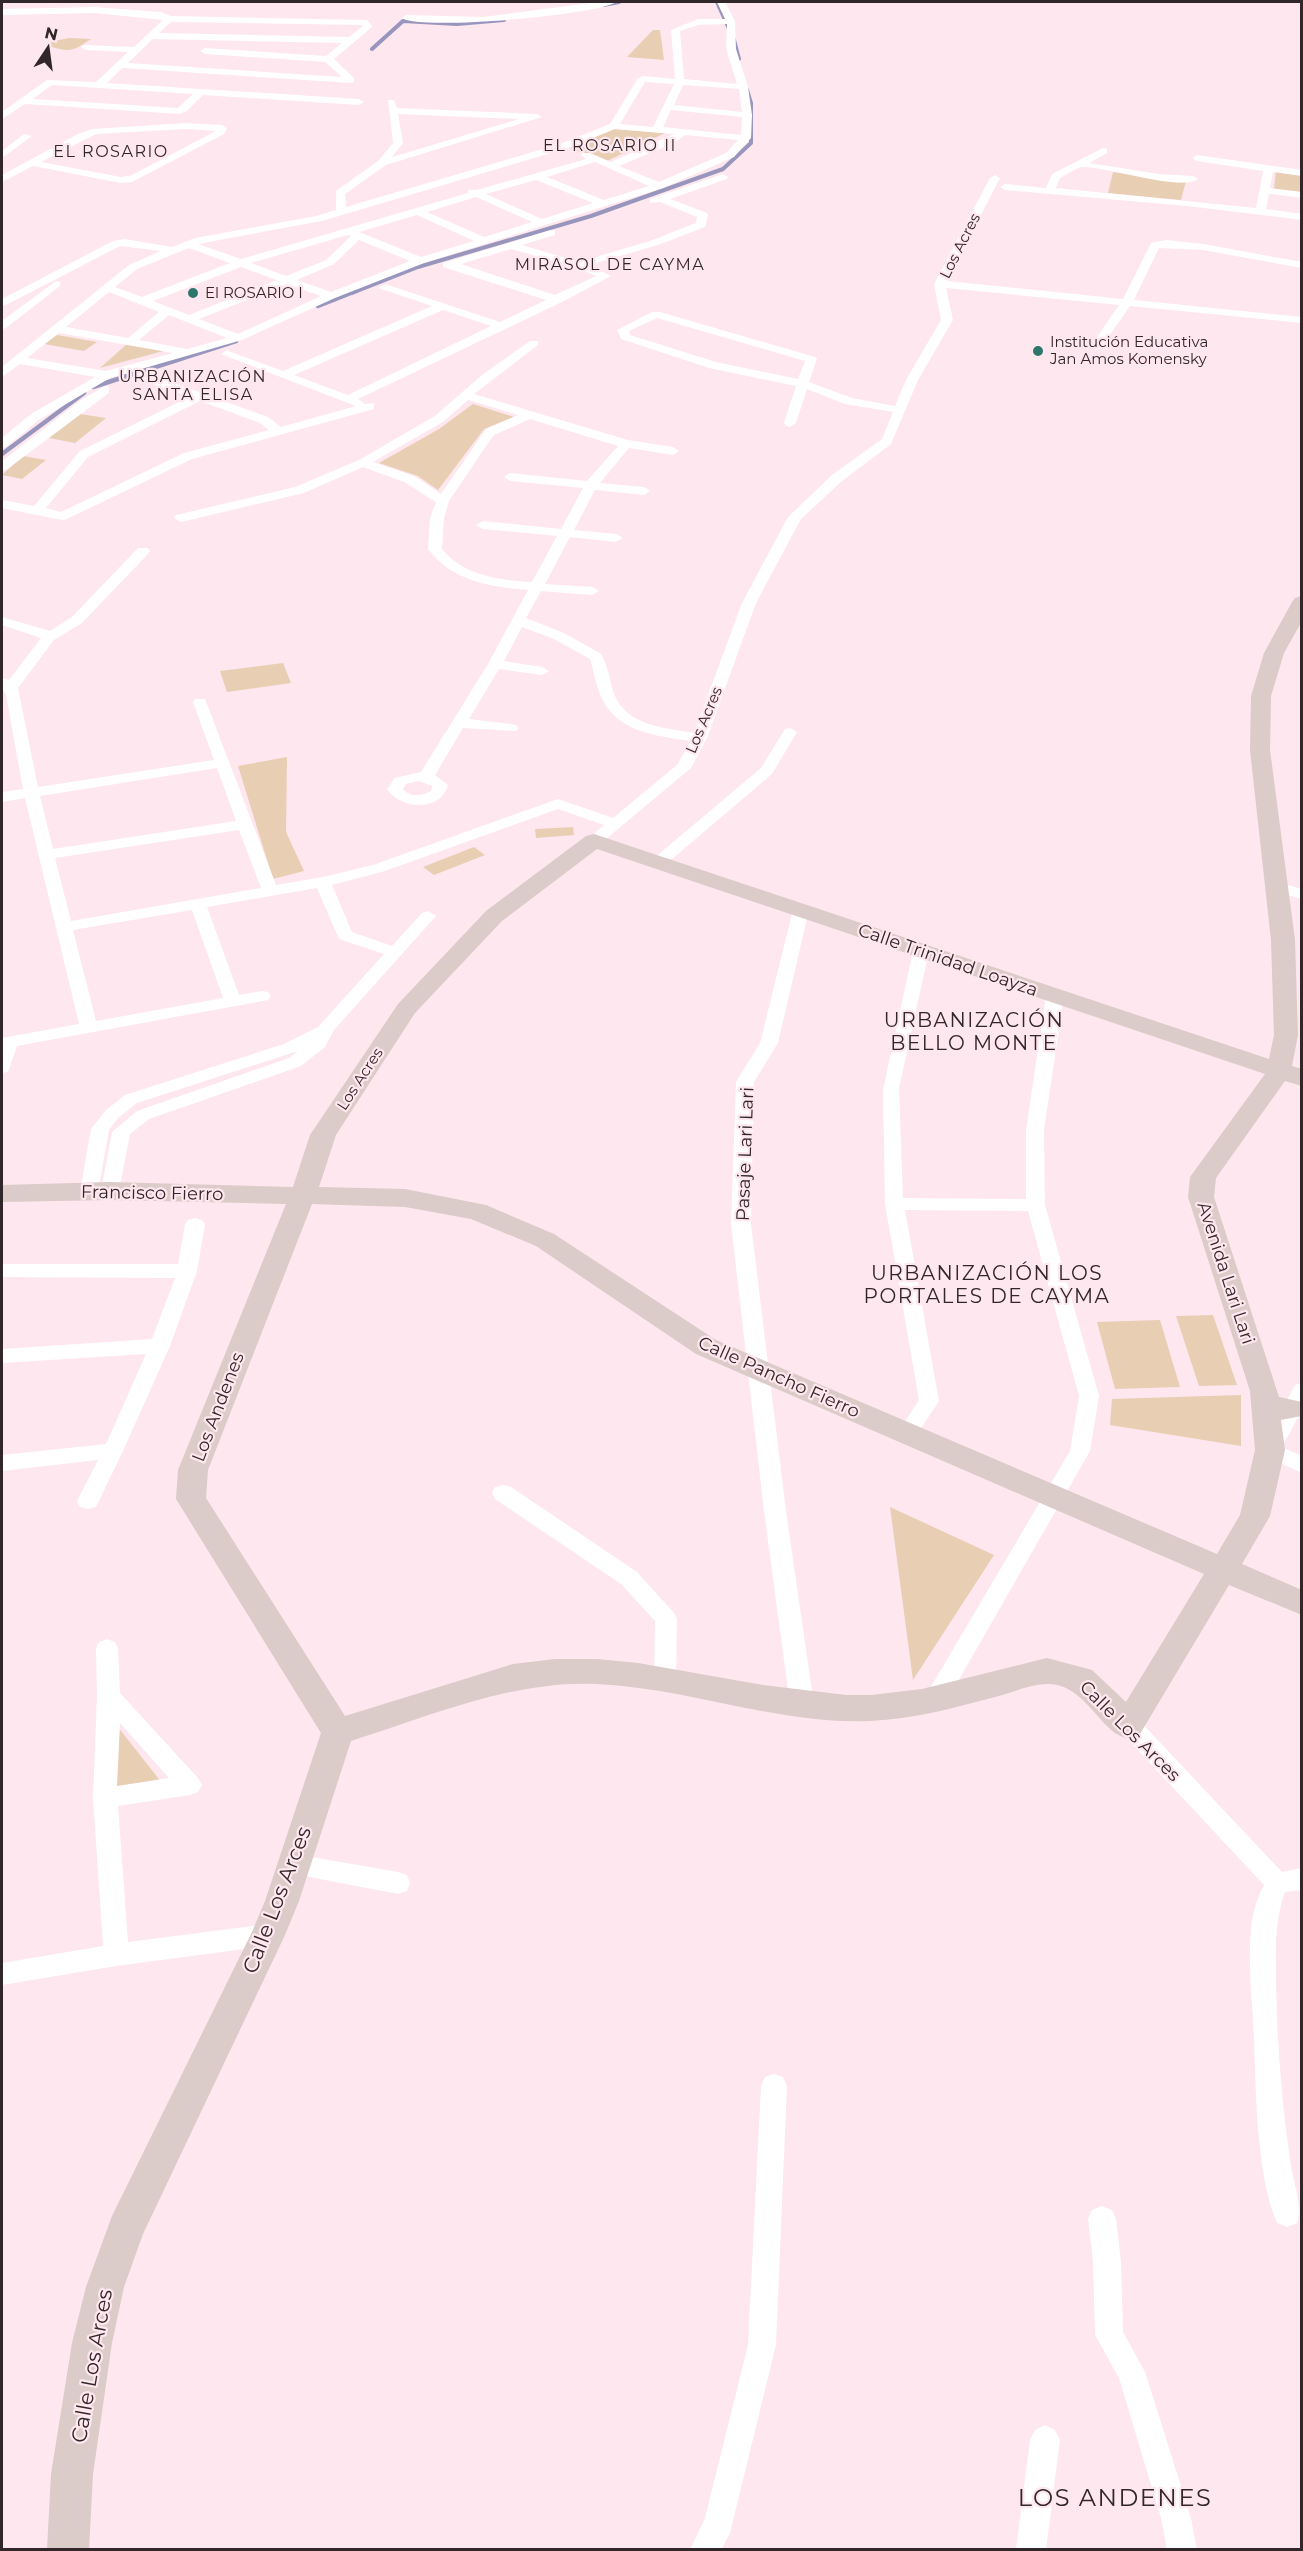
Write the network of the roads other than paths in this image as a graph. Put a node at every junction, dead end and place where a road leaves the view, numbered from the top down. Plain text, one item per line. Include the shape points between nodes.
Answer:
1 (612, 2) edge
2 (721, 2) edge
3 (2, 12) edge
4 (165, 14) junction
5 (406, 18) dead end
6 (732, 21) junction
7 (152, 36) junction
8 (348, 40) junction
9 (87, 46) dead end
10 (137, 50) junction
11 (200, 50) dead end
12 (328, 59) junction
13 (120, 65) junction
14 (351, 80) junction
15 (680, 82) junction
16 (99, 85) junction
17 (743, 87) junction
18 (201, 92) junction
19 (25, 101) junction
20 (332, 101) junction
21 (359, 102) dead end
22 (668, 107) junction
23 (3, 114) edge
24 (747, 115) junction
25 (614, 126) junction
26 (657, 129) junction
27 (684, 132) junction
28 (27, 136) dead end
29 (746, 138) junction
30 (564, 146) junction
31 (1103, 151) dead end
32 (2, 155) edge
33 (596, 159) junction
34 (32, 163) junction
35 (382, 163) junction
36 (1079, 164) junction
37 (612, 165) junction
38 (1269, 167) junction
39 (1302, 173) edge
40 (536, 176) junction
41 (723, 177) dead end
42 (2, 178) edge
43 (445, 180) junction
44 (660, 186) junction
45 (1264, 190) junction
46 (1050, 191) junction
47 (1190, 191) junction
48 (477, 194) junction
49 (1302, 195) edge
50 (661, 199) junction
51 (602, 203) junction
52 (638, 206) dead end
53 (417, 211) junction
54 (341, 212) junction
55 (1260, 212) junction
56 (1302, 218) edge
57 (318, 219) junction
58 (542, 222) junction
59 (558, 231) dead end
60 (354, 233) junction
61 (481, 240) junction
62 (189, 244) junction
63 (513, 246) junction
64 (171, 250) junction
65 (420, 261) junction
66 (240, 263) junction
67 (450, 264) junction
68 (579, 265) junction
69 (1302, 265) edge
70 (69, 270) junction
71 (284, 280) junction
72 (940, 284) junction
73 (385, 287) junction
74 (108, 288) junction
75 (331, 296) junction
76 (354, 300) dead end
77 (558, 300) junction
78 (143, 301) junction
79 (1128, 301) junction
80 (2, 303) edge
81 (442, 306) junction
82 (167, 310) junction
83 (311, 318) dead end
84 (189, 319) junction
85 (1302, 320) edge
86 (2, 326) edge
87 (502, 326) junction
88 (56, 329) junction
89 (238, 338) junction
90 (130, 342) junction
91 (534, 343) dead end
92 (1096, 348) dead end
93 (190, 352) junction
94 (226, 354) junction
95 (17, 360) junction
96 (2, 373) edge
97 (286, 374) junction
98 (106, 375) junction
99 (140, 375) junction
100 (804, 384) junction
101 (467, 396) junction
102 (198, 397) junction
103 (348, 399) junction
104 (900, 410) junction
105 (528, 415) junction
106 (790, 423) dead end
107 (280, 432) junction
108 (2, 444) edge
109 (626, 444) junction
110 (673, 451) dead end
111 (363, 463) junction
112 (2, 467) edge
113 (510, 477) dead end
114 (591, 485) junction
115 (644, 491) dead end
116 (443, 501) junction
117 (2, 504) edge
118 (39, 509) junction
119 (181, 518) dead end
120 (483, 525) dead end
121 (565, 533) junction
122 (616, 538) dead end
123 (143, 551) dead end
124 (536, 586) junction
125 (592, 591) dead end
126 (1302, 602) edge
127 (518, 620) junction
128 (2, 621) edge
129 (49, 637) junction
130 (495, 664) junction
131 (542, 670) dead end
132 (6, 685) edge
133 (200, 702) dead end
134 (459, 723) junction
135 (511, 728) dead end
136 (790, 732) dead end
137 (700, 738) junction
138 (222, 763) junction
139 (426, 777) dead end
140 (31, 792) junction
141 (2, 797) edge
142 (245, 824) junction
143 (615, 824) junction
144 (594, 841) junction
145 (46, 855) junction
146 (659, 862) junction
147 (323, 882) junction
148 (1276, 887) junction
149 (270, 891) junction
150 (1302, 894) edge
151 (198, 904) junction
152 (801, 910) junction
153 (428, 916) dead end
154 (64, 927) junction
155 (921, 951) junction
156 (394, 952) junction
157 (262, 996) dead end
158 (1055, 996) junction
159 (232, 1001) junction
160 (89, 1027) junction
161 (6, 1042) edge
162 (2, 1068) edge
163 (1290, 1075) edge
164 (100, 1191) junction
165 (2, 1193) edge
166 (303, 1195) junction
167 (894, 1204) junction
168 (1036, 1205) junction
169 (195, 1224) dead end
170 (2, 1270) edge
171 (187, 1271) junction
172 (160, 1346) junction
173 (2, 1356) edge
174 (759, 1370) junction
175 (1286, 1399) edge
176 (907, 1434) junction
177 (1270, 1450) junction
178 (113, 1451) junction
179 (2, 1463) edge
180 (1302, 1465) edge
181 (503, 1493) dead end
182 (1053, 1496) junction
183 (88, 1501) dead end
184 (1224, 1569) junction
185 (1302, 1603) edge
186 (107, 1648) dead end
187 (665, 1679) junction
188 (109, 1696) junction
189 (937, 1697) junction
190 (802, 1705) junction
191 (1129, 1725) junction
192 (339, 1732) junction
193 (105, 1798) junction
194 (294, 1864) junction
195 (1289, 1881) edge
196 (398, 1883) dead end
197 (268, 1935) junction
198 (116, 1955) junction
199 (2, 1974) edge
200 (774, 2086) dead end
201 (1287, 2214) dead end
202 (1102, 2219) dead end
203 (1045, 2440) dead end
204 (68, 2550) edge
205 (705, 2550) edge
206 (1031, 2550) edge
207 (1182, 2550) edge

1 - 5 street via 501,19
2 - 6 street
3 - 4 street via 95,10
4 - 7 street
4 - 8 street via 358,21 368,25
6 - 15 street via 698,22 675,30
6 - 17 street via 731,49
7 - 8 street
7 - 10 street
8 - 12 street
9 - 10 street
10 - 13 street
11 - 12 street
12 - 14 street
13 - 14 street
13 - 16 street
14 - 20 street
15 - 17 street
15 - 22 street
15 - 25 street via 641,80
16 - 18 street
16 - 19 street via 48,83
17 - 24 street
18 - 19 street via 180,111
18 - 20 street
19 - 23 street
20 - 21 street
22 - 24 street
22 - 26 street
24 - 29 street
25 - 26 street
25 - 30 street
26 - 27 street
27 - 29 street
27 - 37 street
28 - 32 street
29 - 44 street via 730,154
30 - 33 street
30 - 43 street
31 - 36 street
33 - 37 street
33 - 40 street
34 - 34 street via 132,179 222,132 222,128 95,131
34 - 42 street
35 - 35 street via 399,140 392,107 537,117
35 - 54 street via 340,194
36 - 46 street via 1056,176
36 - 47 street via 1159,177
37 - 44 street
38 - 39 street
38 - 45 street
38 - 47 street via 1198,153
40 - 48 street
40 - 51 street
41 - 50 street
43 - 48 street
43 - 54 street
44 - 51 street
45 - 49 street
45 - 55 street
46 - 47 street
46 - 72 street, Los Acres via 1000,182
47 - 55 street
48 - 53 street
48 - 58 street
50 - 52 street
50 - 68 street via 703,215 701,225
51 - 58 street
53 - 60 street
53 - 61 street
54 - 57 street
55 - 56 street
57 - 60 street
57 - 62 street
58 - 61 street
59 - 63 street
60 - 65 street
60 - 66 street
60 - 71 street via 335,259
61 - 65 street
62 - 64 street
62 - 66 street
63 - 67 street
63 - 68 street
64 - 70 street via 122,242
64 - 74 street via 133,267
65 - 75 street
66 - 71 street
66 - 78 street
67 - 73 street
67 - 77 street
68 - 77 street via 605,276
69 - 79 street via 1161,243 1153,248
70 - 80 street via 56,273
70 - 86 street via 68,275
71 - 75 street
71 - 84 street
72 - 79 street
72 - 104 street, Los Acres via 947,320 912,380
73 - 76 street
73 - 81 street
74 - 78 street
74 - 88 street
75 - 89 street
77 - 87 street
78 - 82 street
79 - 85 street
79 - 92 street
81 - 87 street
81 - 97 street
82 - 84 street
82 - 90 street
83 - 94 street
84 - 89 street
87 - 103 street
88 - 90 street
88 - 95 street
89 - 93 street
90 - 93 street
91 - 101 street
93 - 98 street
94 - 97 street
94 - 99 street
95 - 96 street
95 - 98 street
97 - 103 street
98 - 108 street via 35,417
99 - 102 street
99 - 112 street via 85,403
100 - 100 street via 713,365 625,337 623,330 656,314 811,359
100 - 104 street via 849,401
100 - 106 street
101 - 105 street
101 - 111 street via 439,419
102 - 107 street via 264,420
102 - 118 street via 84,454
103 - 107 street via 370,406
104 - 137 street, Los Acres via 887,441 837,478 795,517 749,603
105 - 109 street
105 - 116 street via 490,432
107 - 118 street via 188,456 62,516
109 - 110 street
109 - 114 street
111 - 116 street via 409,479
111 - 119 street via 299,490
113 - 114 street
114 - 115 street
114 - 121 street
116 - 124 street via 435,549 445,561 483,579
117 - 118 street via 30,511
120 - 121 street
121 - 122 street
121 - 124 street
123 - 129 street via 77,620
124 - 125 street
124 - 127 street
126 - 148 street, Avenida Lari Lari via 1274,653 1261,696 1260,750
127 - 130 street
127 - 137 street via 559,636 596,657 610,701 625,721
128 - 129 street
129 - 132 street
130 - 131 street
130 - 134 street
132 - 140 street
133 - 138 street
134 - 135 street
134 - 139 street
136 - 146 street via 767,771
137 - 143 street, Los Acres via 683,768
138 - 140 street
138 - 142 street
140 - 141 street
140 - 145 street
142 - 145 street
142 - 149 street
143 - 144 street, Los Acres
143 - 147 street via 558,804 379,868
144 - 146 street, Calle Trinidad Loayza
144 - 166 street, Los Acres via 494,916 406,1009 323,1135
145 - 154 street
146 - 152 street, Calle Trinidad Loayza
147 - 149 street
147 - 156 street via 345,936
148 - 150 street
148 - 163 street, Avenida Lari Lari via 1283,940
149 - 151 street
151 - 154 street
151 - 159 street
152 - 155 street, Calle Trinidad Loayza
152 - 174 street, Pasaje Lari Lari via 769,1043 745,1082 741,1224
153 - 156 street
154 - 160 street
155 - 158 street, Calle Trinidad Loayza
155 - 167 street via 893,1087
156 - 164 street via 326,1028 319,1043 295,1062 143,1115 121,1132
157 - 159 street
158 - 163 street, Calle Trinidad Loayza
158 - 168 street via 1035,1130
159 - 160 street
160 - 161 street
161 - 162 street
163 - 175 street, Avenida Lari Lari via 1203,1177 1201,1197
164 - 165 street, Francisco Fierro
164 - 166 street, Francisco Fierro
166 - 174 street, Calle Pancho Fierro via 405,1198 477,1211 545,1240 706,1347
166 - 192 street, Los Andenes via 193,1470 191,1499
167 - 168 street
167 - 176 street via 929,1401
168 - 182 street via 1089,1396 1080,1451
169 - 171 street
170 - 171 street
171 - 172 street
172 - 173 street
172 - 178 street
174 - 176 street, Calle Pancho Fierro
174 - 190 street
175 - 177 street, Avenida Lari Lari
176 - 182 street, Calle Pancho Fierro
177 - 180 street
177 - 184 street, Avenida Lari Lari via 1255,1516
178 - 179 street
178 - 183 street
181 - 187 street via 629,1578 666,1618
182 - 184 street, Calle Pancho Fierro
182 - 189 street
184 - 185 street, Calle Pancho Fierro
184 - 191 street, Avenida Lari Lari
186 - 188 street
187 - 190 street, Calle Los Arces
187 - 192 street, Calle Los Arces via 539,1671
188 - 193 street
188 - 193 street via 190,1785
189 - 190 street, Calle Los Arces via 888,1706
189 - 191 street, Calle Los Arces via 1056,1672 1080,1679
191 - 195 street, Calle Los Arces
192 - 194 street, Calle Los Arces
193 - 198 street
194 - 196 street
194 - 197 street, Calle Los Arces
195 - 201 street via 1270,1897 1264,1927 1264,2005 1274,2145
197 - 198 street
197 - 204 street, Calle Los Arces via 125,2229 105,2287 92,2343 72,2474
198 - 199 street
200 - 205 street via 762,2345 719,2522
202 - 207 street via 1109,2335 1131,2372 1176,2518
203 - 206 street

